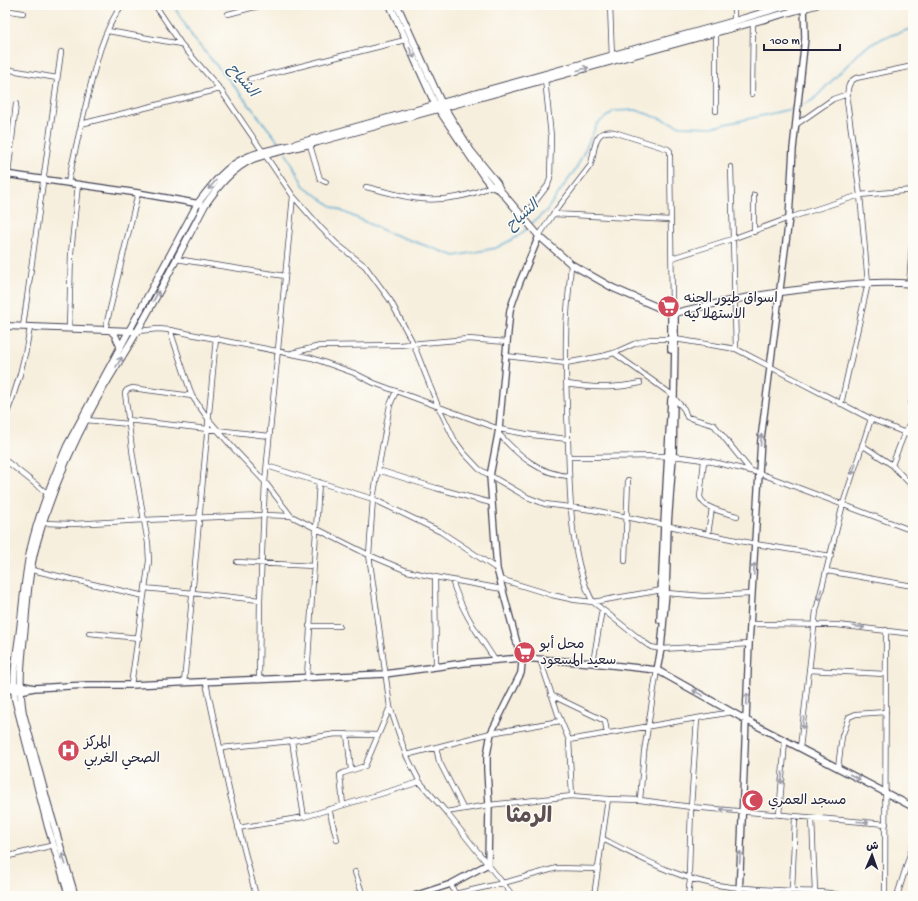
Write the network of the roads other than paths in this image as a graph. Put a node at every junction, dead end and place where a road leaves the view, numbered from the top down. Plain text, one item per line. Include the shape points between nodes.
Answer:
1 (122, 5) edge
2 (155, 5) edge
3 (263, 5) edge
4 (390, 5) edge
5 (397, 5) edge
6 (522, 5) edge
7 (526, 5) edge
8 (610, 5) edge
9 (734, 5) edge
10 (789, 5) edge
11 (816, 5) edge
12 (804, 7) edge
13 (5, 10) edge
14 (23, 13) dead end
15 (228, 14) dead end
16 (734, 22) junction
17 (753, 22) junction
18 (108, 31) junction
19 (716, 32) junction
20 (406, 40) junction
21 (181, 44) junction
22 (61, 52) dead end
23 (612, 58) junction
24 (913, 66) edge
25 (5, 69) edge
26 (57, 78) junction
27 (250, 79) dead end
28 (544, 79) junction
29 (220, 89) junction
30 (752, 94) dead end
31 (848, 94) junction
32 (16, 104) dead end
33 (440, 106) junction
34 (716, 111) dead end
35 (81, 124) junction
36 (797, 124) junction
37 (310, 144) junction
38 (289, 148) junction
39 (264, 153) junction
40 (731, 166) dead end
41 (7, 174) edge
42 (42, 179) junction
43 (326, 182) dead end
44 (68, 183) junction
45 (78, 184) junction
46 (494, 185) junction
47 (366, 187) dead end
48 (913, 190) edge
49 (138, 193) junction
50 (754, 194) dead end
51 (860, 195) junction
52 (293, 196) junction
53 (5, 201) edge
54 (198, 203) junction
55 (204, 205) junction
56 (553, 214) junction
57 (789, 218) junction
58 (523, 219) junction
59 (671, 220) junction
60 (754, 232) junction
61 (913, 232) edge
62 (537, 234) junction
63 (732, 239) junction
64 (672, 258) junction
65 (176, 259) junction
66 (571, 264) junction
67 (285, 276) junction
68 (868, 282) junction
69 (911, 284) edge
70 (779, 292) junction
71 (734, 299) junction
72 (672, 311) junction
73 (5, 326) edge
74 (23, 327) junction
75 (30, 328) junction
76 (69, 329) junction
77 (108, 330) junction
78 (170, 330) junction
79 (129, 331) junction
80 (138, 331) junction
81 (216, 338) junction
82 (673, 339) junction
83 (507, 342) junction
84 (413, 343) junction
85 (120, 346) junction
86 (736, 349) junction
87 (278, 352) junction
88 (291, 353) junction
89 (614, 353) junction
90 (506, 356) junction
91 (566, 363) junction
92 (770, 366) junction
93 (640, 383) dead end
94 (567, 384) junction
95 (396, 391) junction
96 (913, 394) edge
97 (192, 396) junction
98 (673, 396) junction
99 (841, 404) junction
100 (438, 406) junction
101 (5, 418) edge
102 (913, 418) edge
103 (871, 419) junction
104 (86, 420) junction
105 (209, 420) junction
106 (128, 422) junction
107 (208, 429) junction
108 (217, 429) junction
109 (499, 431) junction
110 (905, 432) junction
111 (269, 436) junction
112 (913, 436) edge
113 (568, 439) junction
114 (862, 445) junction
115 (569, 457) junction
116 (670, 457) junction
117 (5, 460) edge
118 (704, 461) junction
119 (892, 465) junction
120 (267, 466) junction
121 (378, 470) junction
122 (751, 471) junction
123 (759, 472) junction
124 (490, 476) junction
125 (569, 476) junction
126 (628, 480) dead end
127 (265, 482) junction
128 (319, 482) junction
129 (913, 487) edge
130 (48, 494) junction
131 (373, 499) junction
132 (492, 503) junction
133 (843, 504) junction
134 (571, 506) junction
135 (712, 508) junction
136 (264, 515) junction
137 (291, 516) junction
138 (737, 516) dead end
139 (627, 517) junction
140 (200, 518) junction
141 (144, 520) junction
142 (43, 523) junction
143 (666, 525) junction
144 (316, 528) junction
145 (913, 531) edge
146 (708, 534) junction
147 (755, 544) junction
148 (369, 555) junction
149 (831, 556) junction
150 (625, 561) dead end
151 (237, 562) dead end
152 (262, 564) junction
153 (314, 566) junction
154 (497, 569) junction
155 (32, 570) junction
156 (827, 571) junction
157 (28, 577) junction
158 (435, 577) junction
159 (500, 579) junction
160 (452, 580) junction
161 (913, 586) edge
162 (145, 588) junction
163 (502, 589) junction
164 (664, 591) junction
165 (192, 593) junction
166 (752, 594) junction
167 (144, 596) junction
168 (260, 600) junction
169 (593, 602) junction
170 (602, 609) junction
171 (750, 624) junction
172 (814, 624) junction
173 (309, 626) junction
174 (340, 626) dead end
175 (886, 630) junction
176 (89, 633) dead end
177 (913, 634) edge
178 (139, 638) junction
179 (749, 644) junction
180 (660, 651) junction
181 (522, 658) junction
182 (540, 659) junction
183 (495, 660) junction
184 (593, 663) junction
185 (436, 667) junction
186 (657, 670) junction
187 (809, 670) junction
188 (385, 674) junction
189 (885, 674) junction
190 (307, 678) junction
191 (259, 680) junction
192 (184, 683) junction
193 (206, 683) junction
194 (131, 685) junction
195 (5, 688) edge
196 (17, 688) junction
197 (551, 695) junction
198 (390, 707) junction
199 (732, 712) junction
200 (886, 712) junction
201 (697, 719) junction
202 (746, 720) junction
203 (560, 721) junction
204 (649, 727) junction
205 (491, 733) junction
206 (347, 734) junction
207 (607, 734) junction
208 (378, 735) junction
209 (569, 740) junction
210 (292, 741) junction
211 (785, 741) junction
212 (436, 747) junction
213 (221, 748) junction
214 (800, 748) junction
215 (406, 755) junction
216 (838, 768) junction
217 (351, 770) junction
218 (420, 782) junction
219 (886, 793) junction
220 (572, 796) junction
221 (608, 799) junction
222 (640, 800) junction
223 (343, 805) junction
224 (489, 805) junction
225 (691, 807) junction
226 (913, 807) edge
227 (463, 808) junction
228 (329, 809) junction
229 (446, 812) junction
230 (742, 812) junction
231 (779, 815) junction
232 (304, 817) junction
233 (795, 817) junction
234 (812, 818) junction
235 (886, 824) junction
236 (238, 828) junction
237 (603, 839) junction
238 (337, 840) dead end
239 (54, 845) junction
240 (913, 845) edge
241 (5, 857) edge
242 (488, 864) junction
243 (598, 869) junction
244 (355, 872) dead end
245 (690, 880) junction
246 (503, 883) junction
247 (451, 884) junction
248 (739, 887) junction
249 (792, 891) junction
250 (815, 892) junction
251 (808, 894) edge
252 (454, 895) edge
253 (69, 896) edge
254 (75, 896) edge
255 (256, 896) edge
256 (363, 896) edge
257 (414, 896) edge
258 (513, 896) edge
259 (594, 896) edge
260 (688, 896) edge
261 (739, 896) edge
262 (844, 896) edge
263 (885, 896) edge
264 (897, 896) edge

1 - 18 street
2 - 21 street
3 - 15 street
4 - 20 main road
5 - 33 main road
6 - 7 street
8 - 23 street
9 - 16 street
10 - 16 main road
11 - 12 main road
12 - 17 main road
12 - 36 street via 805,38
13 - 14 street
16 - 23 main road
17 - 19 main road
17 - 30 street
18 - 21 street
18 - 35 street via 100,48
19 - 23 main road
19 - 34 street
20 - 27 street
20 -> 33 main road
21 - 29 street
22 - 26 street
28 -> 23 main road
23 - 33 main road
24 - 31 street via 856,78 849,84
25 - 26 street
26 - 42 street
28 - 33 main road
28 - 58 street via 551,136 550,178 544,191
29 - 35 street
29 - 39 street
31 - 36 street via 833,99
31 - 51 street via 848,113
32 - 41 street
33 - 37 main road
33 - 38 main road
33 - 46 main road via 469,157
35 - 44 street
36 - 57 street via 790,181
37 - 38 main road
37 - 43 street via 320,179
38 - 39 main road
39 - 52 street
39 -> 54 main road via 244,158 234,164
39 - 55 main road via 232,173
40 - 63 street
41 - 42 street
41 - 53 street
42 - 44 street
42 - 74 street
44 - 45 street
45 - 49 street
45 - 76 street via 71,253
46 - 47 street via 470,194 434,200 411,198
46 - 58 main road
48 - 51 street
49 - 54 street
49 - 77 street
50 - 60 street
51 - 57 street
51 - 68 street
52 - 67 street
52 - 84 street via 321,228 371,272 390,300
54 - 55 street
54 - 79 main road
55 - 65 main road
56 - 59 street
56 - 59 street via 590,166 593,148 598,138 609,131 670,151
56 - 62 street
57 - 60 street
57 - 70 street
58 - 62 main road
59 - 64 street
60 - 63 street
61 - 69 street
62 - 66 main road
62 - 83 street via 514,296
63 - 64 street
63 - 71 street
64 - 72 street
65 - 67 street
80 -> 65 main road
66 - 72 main road via 613,288
66 - 91 street
67 - 87 street
68 - 69 main road
68 - 70 main road
68 - 99 street
70 - 71 main road
70 - 92 street
71 - 72 main road
71 - 86 street
72 - 82 street
73 - 74 main road
74 - 75 main road
75 - 76 main road
75 - 101 street via 20,377
76 - 77 main road
77 - 79 main road
77 - 85 main road via 116,337
78 - 80 street
78 - 81 street
78 - 97 street
79 - 80 main road
79 - 85 main road
104 -> 80 main road
81 - 87 street
81 - 105 street
82 - 86 street
82 - 89 street via 642,340
82 - 98 street
83 - 84 street via 468,339
83 - 90 street
84 - 88 street via 320,346
84 - 100 street
85 - 130 main road via 70,439
86 - 92 street
87 - 88 street
87 - 111 street
88 - 95 street via 323,361
89 - 91 street
89 - 98 street
90 - 91 street
90 - 109 street
91 - 94 street
92 - 99 street
123 -> 92 street
93 - 94 street via 592,388
94 - 113 street
95 - 100 street
95 - 121 street via 390,405
96 - 102 street
97 - 105 street
97 - 106 street via 128,389 125,393
98 - 116 street
98 - 122 street via 687,416 714,424
99 - 103 street
100 - 109 street
100 - 124 street via 455,441 472,462
102 - 110 street
103 - 110 street
103 - 114 street
104 - 106 street
104 - 142 main road
105 - 107 street
105 - 108 street
106 - 107 street
106 - 141 street
107 - 108 street
107 - 140 street
108 - 111 street
108 - 127 street
109 - 113 street
109 - 124 street
109 - 125 street via 517,453 533,464 554,474
110 - 112 street
110 - 119 street
111 - 120 street
113 - 115 street
114 - 119 street
114 -> 133 street
115 - 116 street
115 - 125 street
116 - 118 street
116 - 143 street
117 - 130 street
118 - 122 street
118 - 135 street via 700,497 702,502
119 - 129 street
120 - 127 street
120 - 128 street
121 - 131 street
121 - 132 street
122 - 123 street
123 - 133 street
123 - 147 street
124 - 132 street
124 - 134 street via 538,502
125 - 134 street
126 - 139 street
127 - 136 street
127 - 137 street
128 - 131 street
128 - 144 street
130 - 157 main road via 31,546
131 - 148 street
131 - 154 street via 440,532
132 - 154 street
133 - 145 street
133 - 149 street
134 - 139 street
134 - 169 street via 578,556 584,582
135 - 138 street
135 - 146 street
136 - 137 street
136 - 140 street
136 - 152 street
137 - 144 street
139 - 143 street
139 - 150 street
140 - 141 street
140 - 165 street
141 - 142 street
141 - 162 street via 149,555
142 - 155 main road
143 - 146 street
143 - 164 street
144 - 148 street
144 - 153 street
146 - 147 street
147 - 149 street
166 -> 147 street
148 - 158 street via 407,571
148 - 188 street
149 - 156 street
151 - 152 street
152 - 153 street
152 - 168 street
153 - 173 street
154 - 159 street
155 - 157 main road
155 - 167 street
156 - 161 street
156 -> 172 street
157 - 196 main road
158 - 160 street
158 - 185 street
159 - 163 street
159 - 169 street via 552,595
160 - 163 street
160 - 183 street via 462,607
162 - 165 street
162 - 167 street
163 - 181 street
164 - 166 street via 704,596
164 - 169 street
164 - 180 street
165 - 168 street
165 - 192 street
166 - 171 street
167 - 178 street
168 - 191 street
169 - 170 street
170 - 180 street via 645,644
170 - 184 street
171 - 172 street
171 - 179 street
172 -> 175 street
172 - 187 street
173 - 174 street
173 - 190 street
175 - 177 street
175 - 189 street
176 - 178 street
178 - 194 street
179 - 180 street
202 -> 179 street
180 - 186 street
181 - 182 street
181 - 183 street
181 - 205 street via 521,673
182 - 184 street
182 - 197 street
183 - 185 street
184 - 186 street
185 - 188 street
199 -> 186 street
186 - 204 street
187 - 189 street
187 -> 214 street
188 - 190 street
188 - 198 street
189 - 200 street
190 - 191 street
191 - 193 street
192 - 193 street
192 - 194 street
193 - 213 street
194 - 196 street
195 - 196 street
196 - 239 main road via 18,715
254 -> 196 main road
197 - 203 street
197 - 207 street via 605,721
198 - 208 street
198 - 215 street
199 - 201 street
199 - 202 street
200 - 216 street via 856,714 849,717 842,736
200 - 219 street
201 - 204 street
201 - 225 street
202 - 211 street
202 - 230 street
203 - 205 street
203 - 209 street
204 - 207 street
204 - 222 street via 642,765
205 - 212 street
205 - 224 street via 487,755
206 - 208 street
206 - 210 street
206 - 217 street
207 - 209 street
208 - 217 street via 365,766
209 - 220 street
210 - 213 street
210 - 232 street
211 - 214 street
211 -> 231 street
212 - 215 street
212 - 227 street via 440,761
213 - 236 street
214 - 216 street
215 - 218 street
216 -> 219 street
217 - 223 street via 340,775
218 - 223 street
218 - 229 street
219 - 226 street
219 - 235 street
220 - 221 street
220 - 224 street
221 - 222 street
221 - 237 street
222 - 225 street
223 - 228 street
224 - 227 street
224 - 242 street
230 -> 225 street
225 - 245 street
227 - 229 street
228 - 232 street
228 - 238 street
229 - 242 street
230 - 231 street
248 -> 230 street
231 - 233 street
232 - 236 street
233 - 234 street
233 - 249 street
234 -> 235 street
234 - 250 street
235 - 263 street
236 - 255 street
237 - 243 street
237 - 245 street
239 - 241 street
239 - 253 main road
240 - 264 street
242 - 246 street
242 - 247 street
243 - 246 street via 557,868
243 - 259 street
244 - 256 street
245 - 248 street
245 - 260 street
246 - 252 street
246 - 258 street
247 - 252 street
247 - 257 street
248 - 249 street
248 - 261 street
249 - 251 street
250 - 251 street
250 - 262 street

